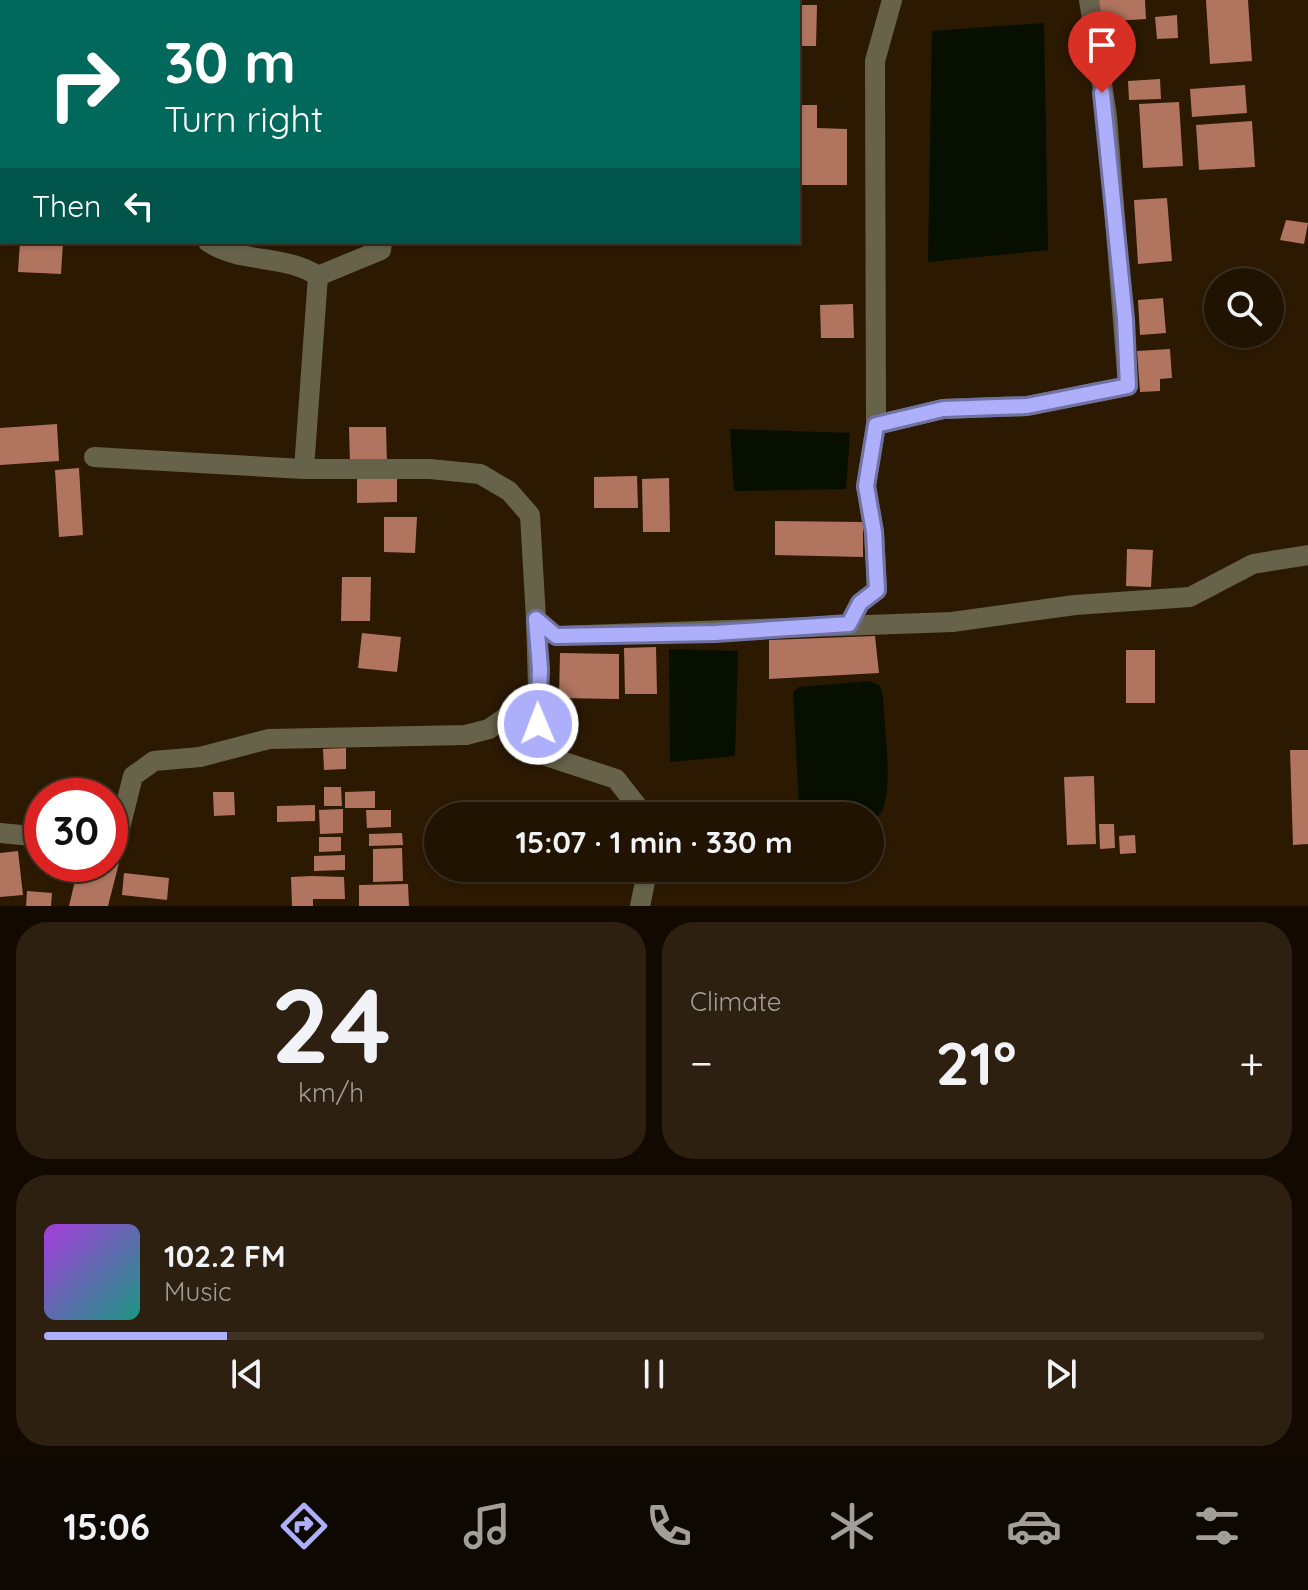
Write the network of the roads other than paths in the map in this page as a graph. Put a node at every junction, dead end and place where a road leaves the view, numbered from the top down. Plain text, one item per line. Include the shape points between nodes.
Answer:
1 (892, 0) edge
2 (1089, 0) edge
3 (211, 244) edge
4 (382, 244) edge
5 (318, 276) junction
6 (876, 425) junction
7 (94, 457) dead end
8 (304, 469) junction
9 (1308, 555) edge
10 (536, 619) junction
11 (849, 624) junction
12 (537, 695) junction
13 (128, 796) edge
14 (634, 802) edge
15 (0, 833) edge
16 (24, 835) edge
17 (645, 882) edge
18 (640, 906) edge

1 - 6 street via 875,61
2 - 6 street via 1107,116 1128,386 1027,406 943,409
3 - 5 street via 220,251 304,267
4 - 5 street via 381,250
5 - 8 street
6 - 11 street via 866,486 877,590 860,603
7 - 8 street
8 - 10 street via 480,474 509,491 530,515
9 - 11 street via 1253,564 1190,597 1075,605 952,622
10 - 11 street via 556,636
10 - 12 street
12 - 13 street via 489,729 466,735 269,739 200,757 154,761 133,776
12 - 14 street via 540,754 616,779
15 - 16 street
17 - 18 street

